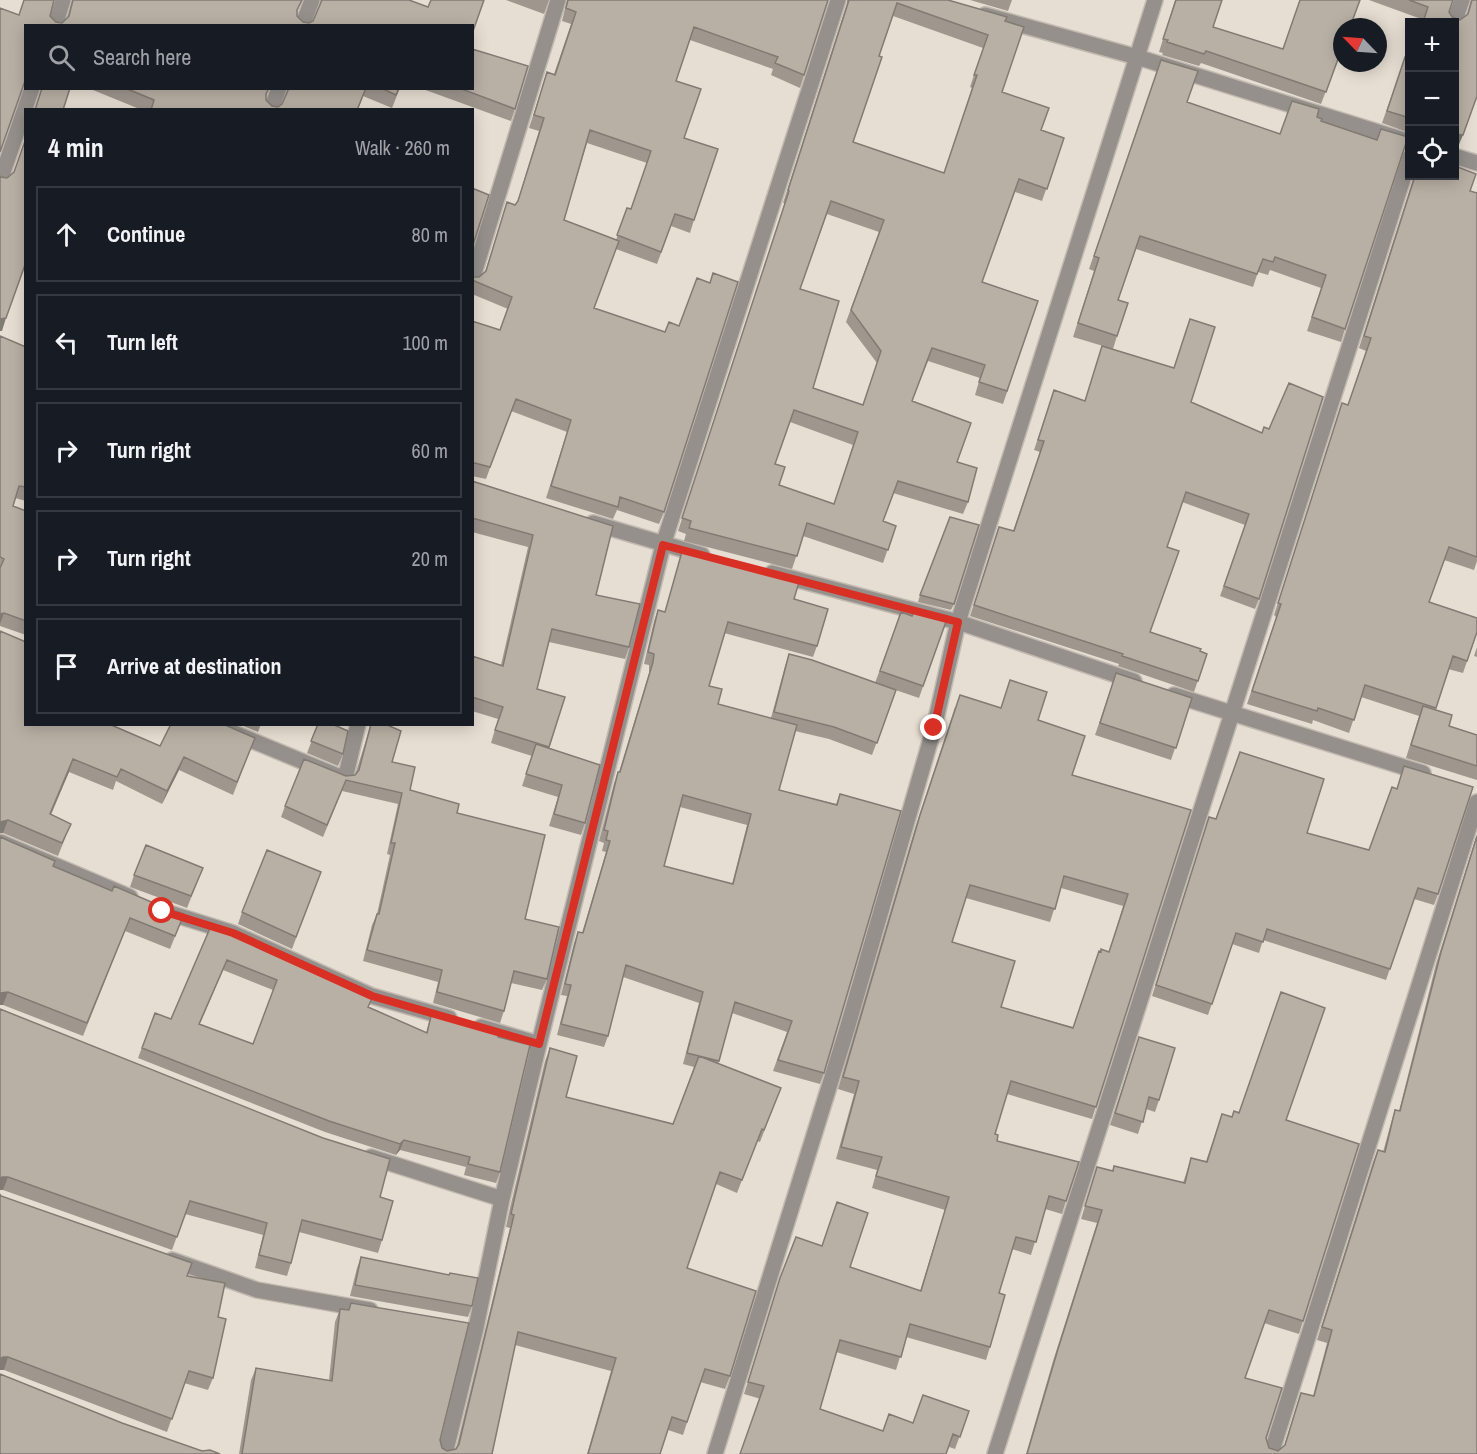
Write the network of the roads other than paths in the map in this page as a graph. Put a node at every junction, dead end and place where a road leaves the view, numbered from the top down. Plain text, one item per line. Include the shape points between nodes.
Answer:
1 (63, 0) edge
2 (312, 0) edge
3 (558, 0) edge
4 (838, 0) edge
5 (1155, 0) edge
6 (1462, 0) edge
7 (968, 10) edge
8 (1457, 18) edge
9 (56, 24) edge
10 (303, 24) edge
11 (1137, 57) junction
12 (31, 90) edge
13 (278, 90) edge
14 (25, 108) edge
15 (272, 108) edge
16 (24, 111) edge
17 (1405, 140) edge
18 (1459, 157) edge
19 (1477, 163) edge
20 (1405, 173) edge
21 (0, 181) edge
22 (474, 273) edge
23 (573, 517) edge
24 (663, 545) junction
25 (720, 560) edge
26 (754, 568) edge
27 (958, 622) junction
28 (1232, 715) junction
29 (217, 726) edge
30 (358, 726) edge
31 (1432, 776) edge
32 (1477, 802) edge
33 (0, 842) edge
34 (539, 1044) junction
35 (356, 1152) edge
36 (502, 1199) junction
37 (157, 1254) edge
38 (384, 1312) edge
39 (445, 1454) edge
40 (716, 1454) edge
41 (996, 1454) edge
42 (1272, 1454) edge

1 - 9 street
2 - 10 street
3 - 22 street
4 - 24 street
5 - 11 street
6 - 8 street
7 - 11 street
11 - 17 street
11 - 27 street
12 - 14 street
13 - 15 street
16 - 21 street
18 - 19 street
20 - 28 street
23 - 24 street
24 - 25 street
24 - 34 street
26 - 27 street
27 - 28 street
27 - 40 street via 934,728 850,1018
28 - 31 street
28 - 41 street
29 - 30 street via 345,779
32 - 42 street
33 - 34 street via 146,904 233,933 372,996
34 - 36 street
35 - 36 street
36 - 39 street via 470,1327
37 - 38 street via 257,1290

